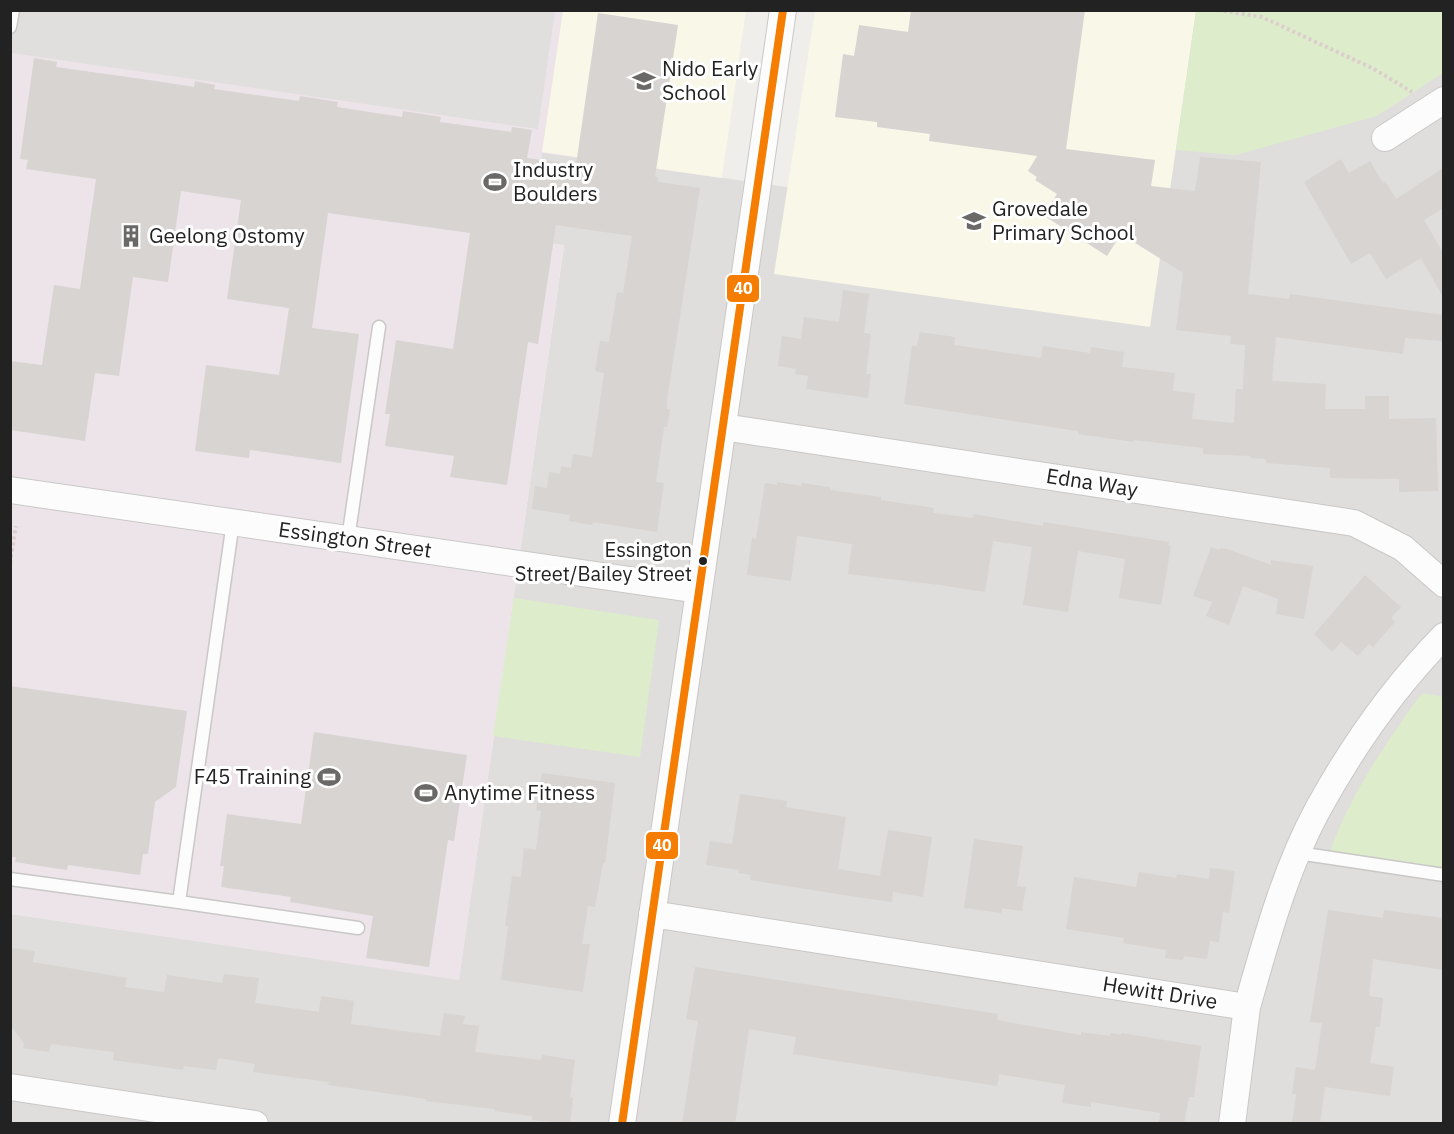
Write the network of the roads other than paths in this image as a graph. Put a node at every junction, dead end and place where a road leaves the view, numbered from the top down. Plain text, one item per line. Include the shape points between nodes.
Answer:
1 (13, 10) edge
2 (783, 10) edge
3 (10, 27) edge
4 (1438, 103) edge
5 (1385, 138) dead end
6 (379, 327) dead end
7 (723, 427) junction
8 (10, 490) edge
9 (233, 522) junction
10 (348, 539) junction
11 (1443, 584) edge
12 (699, 590) junction
13 (1443, 636) edge
14 (1298, 853) junction
15 (1443, 875) edge
16 (10, 879) edge
17 (179, 902) junction
18 (652, 914) junction
19 (358, 928) dead end
20 (1248, 1007) junction
21 (10, 1087) edge
22 (255, 1124) edge
23 (622, 1124) edge
24 (1232, 1124) edge

1 - 3 lane
2 - 7 street
4 - 5 street
6 - 10 lane
7 - 11 street, Edna Way via 1354,523 1403,548
7 - 12 street
8 - 9 street, Essington Street
9 - 10 street, Essington Street
9 - 17 lane
10 - 12 street, Essington Street
12 - 18 street
13 - 14 street, Hewitt Drive via 1371,723 1317,810
14 - 15 lane
14 - 20 street, Hewitt Drive via 1268,935
16 - 17 lane
17 - 19 lane
18 - 20 street, Hewitt Drive
18 - 23 street
20 - 24 street
21 - 22 street

